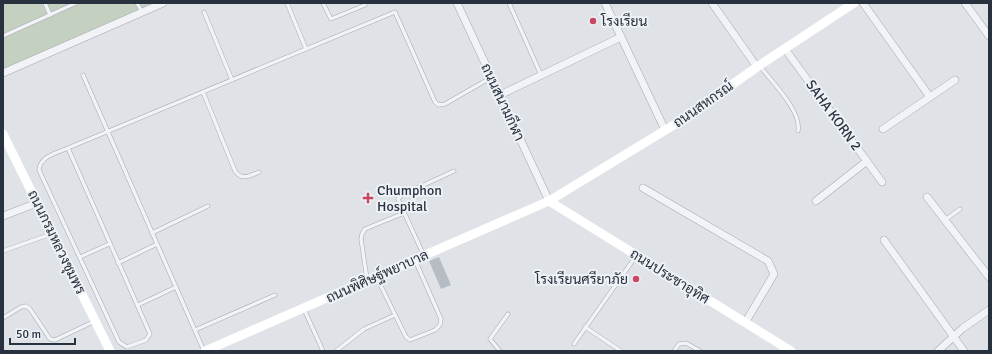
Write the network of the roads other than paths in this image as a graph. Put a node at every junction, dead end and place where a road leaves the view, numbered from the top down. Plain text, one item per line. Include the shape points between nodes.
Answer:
1 (45, 3) edge
2 (76, 3) edge
3 (137, 3) edge
4 (162, 3) edge
5 (287, 3) edge
6 (323, 3) edge
7 (457, 3) edge
8 (509, 3) edge
9 (605, 3) edge
10 (712, 3) edge
11 (854, 3) edge
12 (863, 3) edge
13 (965, 3) edge
14 (365, 4) dead end
15 (142, 12) junction
16 (204, 12) dead end
17 (50, 15) junction
18 (3, 36) edge
19 (989, 36) edge
20 (621, 37) junction
21 (306, 49) junction
22 (785, 49) junction
23 (758, 66) junction
24 (3, 73) edge
25 (83, 75) dead end
26 (541, 75) junction
27 (492, 77) junction
28 (232, 80) junction
29 (955, 80) dead end
30 (203, 92) junction
31 (500, 94) junction
32 (930, 98) junction
33 (883, 129) dead end
34 (665, 130) junction
35 (798, 131) dead end
36 (108, 132) junction
37 (3, 134) edge
38 (68, 148) junction
39 (867, 160) junction
40 (259, 172) dead end
41 (454, 172) dead end
42 (882, 182) dead end
43 (643, 188) dead end
44 (927, 196) dead end
45 (549, 201) junction
46 (816, 201) dead end
47 (37, 203) junction
48 (208, 206) dead end
49 (960, 209) dead end
50 (404, 213) junction
51 (3, 216) edge
52 (945, 220) junction
53 (52, 233) junction
54 (152, 233) junction
55 (884, 240) dead end
56 (109, 244) junction
57 (157, 244) junction
58 (3, 251) edge
59 (424, 256) junction
60 (636, 256) junction
61 (80, 257) junction
62 (415, 260) junction
63 (118, 263) junction
64 (989, 277) edge
65 (372, 278) junction
66 (176, 287) junction
67 (275, 295) dead end
68 (138, 305) junction
69 (304, 308) junction
70 (989, 310) edge
71 (508, 314) dead end
72 (396, 315) junction
73 (3, 318) edge
74 (96, 321) junction
75 (745, 323) junction
76 (585, 327) junction
77 (195, 330) junction
78 (954, 337) junction
79 (574, 344) dead end
80 (110, 351) edge
81 (205, 351) edge
82 (323, 351) edge
83 (336, 351) edge
84 (500, 351) edge
85 (621, 351) edge
86 (674, 351) edge
87 (700, 351) edge
88 (791, 351) edge
89 (938, 351) edge
90 (964, 351) edge

1 - 17 lane
2 - 17 lane
3 - 15 lane
4 - 15 street
5 - 21 lane
6 - 14 lane via 331,19
7 - 27 street, ถนนสนามกีฬา
8 - 26 lane
9 - 20 street
10 - 23 street
11 - 22 street, ถนนสหกรณ์
12 - 32 street
13 - 19 street
15 - 24 street
16 - 28 lane
17 - 18 lane
20 - 26 street
20 - 34 street
21 - 27 lane via 395,12 435,102 439,105
21 - 28 lane
22 - 23 street, ถนนสหกรณ์
22 - 39 street, SAHA KORN 2
23 - 34 street, ถนนสหกรณ์
23 - 35 lane via 794,112 799,124
25 - 36 lane
26 - 31 street
27 - 31 street, ถนนสนามกีฬา
28 - 30 lane
29 - 32 street
30 - 36 lane
30 - 40 lane via 235,171 243,178
31 - 45 street, ถนนสนามกีฬา
32 - 33 street
34 - 45 street, ถนนสหกรณ์
36 - 38 lane
36 - 54 lane
37 - 47 street, ถนนกรมหลวงชุมพร
38 - 56 lane
38 - 61 lane via 43,160 40,170
39 - 42 street, SAHA KORN 2
39 - 46 street
41 - 50 lane via 402,195 398,199
43 - 75 street via 768,261 772,266 774,274
44 - 52 street
45 - 59 street, ถนนพิศิษฐ์พยาบาล
45 - 60 street, ถนนประชาอุทิศ
47 - 51 street
47 - 53 street, ถนนกรมหลวงชุมพร
48 - 54 lane
49 - 52 lane
50 - 59 lane
50 - 65 lane via 365,229 362,234 361,239
52 - 64 street
53 - 58 lane
53 - 74 street, ถนนกรมหลวงชุมพร
54 - 57 lane
55 - 78 street
56 - 61 lane
56 - 63 lane
57 - 63 lane
57 - 66 lane
59 - 62 street, ถนนพิศิษฐ์พยาบาล
60 - 75 street, ถนนประชาอุทิศ
60 - 76 lane
61 - 68 lane via 120,342 127,347 149,337 150,334
62 - 65 street, ถนนพิศิษฐ์พยาบาล
62 - 72 lane via 441,319 440,325 435,330 410,340 406,337
63 - 68 lane
65 - 69 street, ถนนพิศิษฐ์พยาบาล
65 - 72 lane
66 - 68 lane
66 - 77 lane
67 - 77 lane
69 - 81 street, ถนนพิศิษฐ์พยาบาล
69 - 82 lane
70 - 78 street
71 - 84 lane via 490,339
72 - 83 lane via 364,329
73 - 74 lane via 26,306 50,339 55,340
74 - 80 street, ถนนกรมหลวงชุมพร
75 - 88 street, ถนนประชาอุทิศ
76 - 79 lane
76 - 85 lane
77 - 81 lane
78 - 89 street
78 - 90 street
86 - 87 lane via 679,344 686,343

